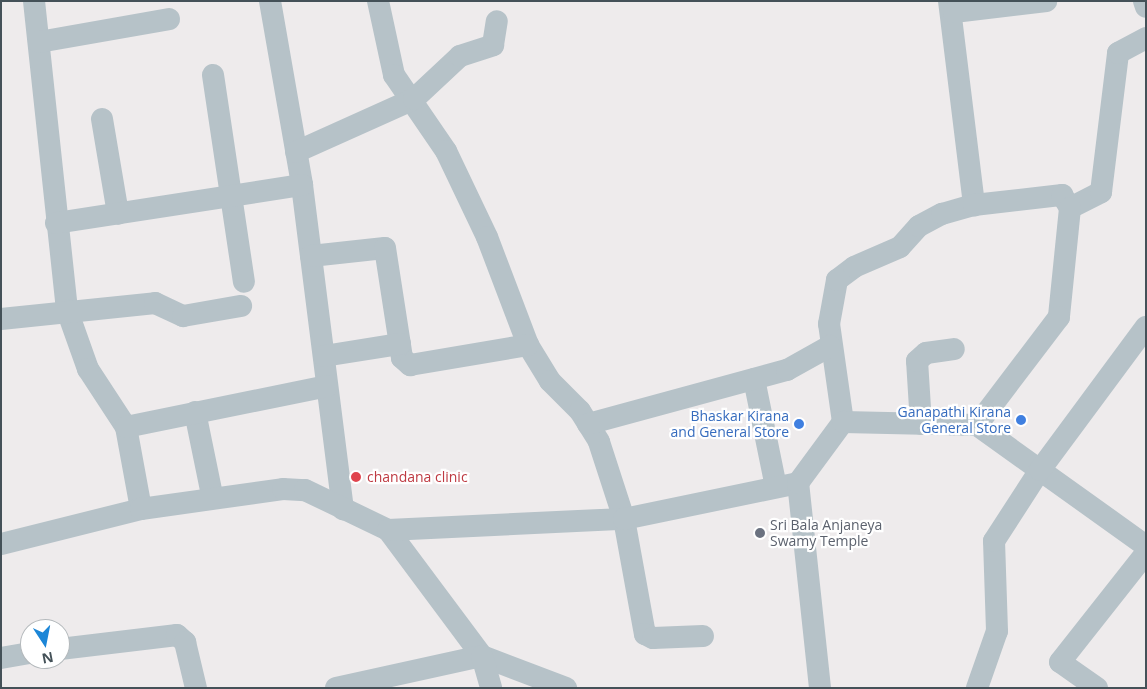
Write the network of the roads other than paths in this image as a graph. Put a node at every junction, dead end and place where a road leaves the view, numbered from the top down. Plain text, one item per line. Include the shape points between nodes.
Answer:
1 (34, 1) edge
2 (270, 1) edge
3 (378, 1) edge
4 (1046, 1) edge
5 (1144, 1) edge
6 (951, 7) edge
7 (1146, 7) edge
8 (169, 19) dead end
9 (497, 21) dead end
10 (1146, 38) edge
11 (40, 42) junction
12 (213, 75) dead end
13 (414, 99) junction
14 (102, 118) dead end
15 (296, 152) junction
16 (302, 185) junction
17 (232, 196) junction
18 (974, 205) junction
19 (1070, 208) junction
20 (118, 214) junction
21 (56, 223) junction
22 (311, 256) junction
23 (244, 282) dead end
24 (241, 306) dead end
25 (67, 310) junction
26 (1, 319) edge
27 (1146, 327) edge
28 (400, 344) junction
29 (528, 345) junction
30 (830, 346) junction
31 (954, 349) dead end
32 (324, 356) junction
33 (754, 379) junction
34 (327, 386) junction
35 (195, 412) junction
36 (843, 422) junction
37 (588, 424) junction
38 (921, 424) junction
39 (977, 424) junction
40 (126, 427) junction
41 (1040, 470) junction
42 (798, 483) junction
43 (776, 487) junction
44 (212, 496) junction
45 (141, 509) junction
46 (343, 509) junction
47 (624, 519) junction
48 (388, 530) junction
49 (1, 544) edge
50 (1146, 546) edge
51 (1146, 552) edge
52 (703, 636) dead end
53 (70, 648) edge
54 (20, 655) edge
55 (482, 656) junction
56 (1, 658) edge
57 (387, 681) edge
58 (196, 688) edge
59 (336, 688) edge
60 (491, 688) edge
61 (566, 688) edge
62 (820, 688) edge
63 (977, 688) edge
64 (1097, 688) edge

1 - 11 street
2 - 15 street
3 - 13 street via 394,75
4 - 6 street
5 - 7 street
6 - 18 street
8 - 11 street
9 - 13 street via 493,45 460,56
10 - 19 street via 1118,53 1101,192
11 - 21 street
12 - 17 street
13 - 15 street
13 - 29 street via 487,237
14 - 20 street
15 - 16 street
16 - 17 street
16 - 22 street
17 - 20 street
17 - 23 street
18 - 19 street via 1062,195
18 - 30 street via 919,226 900,247 854,266 837,280 830,306
19 - 39 street via 1059,317
20 - 21 street
21 - 25 street
22 - 28 street via 385,248
22 - 32 street
24 - 25 street via 189,316 172,313 160,303
25 - 26 street
25 - 40 street via 88,369
27 - 41 street
28 - 29 street via 402,358 410,365
28 - 32 street
29 - 37 street via 550,381
30 - 33 street via 787,370
30 - 36 street
31 - 38 street via 926,353 917,361
32 - 34 street
33 - 37 street
33 - 43 street
34 - 35 street
34 - 46 street
35 - 40 street
35 - 44 street
36 - 38 street
36 - 42 street
37 - 47 street via 599,442
38 - 39 street
39 - 41 street
40 - 45 street
41 - 50 street
41 - 63 street via 994,541 997,631
42 - 43 street
42 - 62 street
43 - 47 street
44 - 45 street
44 - 46 street via 305,490
45 - 49 street
46 - 48 street
47 - 48 street
47 - 52 street via 646,637
48 - 55 street
51 - 64 street via 1060,662
53 - 58 street via 177,635 186,642
54 - 56 street
55 - 57 street
55 - 60 street
55 - 61 street
57 - 59 street

